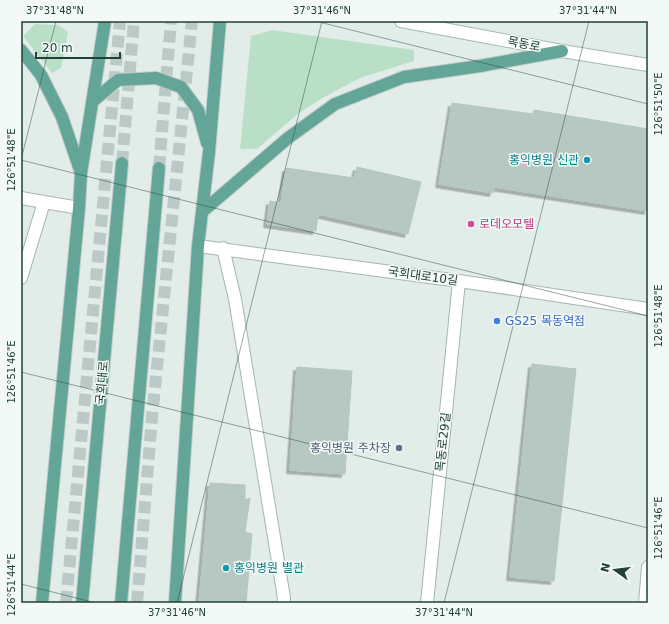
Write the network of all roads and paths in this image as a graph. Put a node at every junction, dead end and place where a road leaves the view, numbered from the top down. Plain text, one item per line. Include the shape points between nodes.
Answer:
1 (105, 21) edge
2 (220, 21) edge
3 (401, 21) edge
4 (21, 50) edge
5 (562, 52) junction
6 (648, 64) edge
7 (92, 102) junction
8 (209, 152) junction
9 (122, 163) tunnel mouth
10 (159, 168) tunnel mouth
11 (81, 173) junction
12 (21, 198) edge
13 (44, 202) junction
14 (79, 208) junction
15 (203, 211) junction
16 (198, 246) junction
17 (223, 248) junction
18 (21, 278) edge
19 (459, 281) junction
20 (648, 309) edge
21 (648, 567) edge
22 (42, 603) edge
23 (82, 603) edge
24 (121, 603) edge
25 (174, 603) edge
26 (283, 603) edge
27 (426, 603) edge
28 (645, 603) edge

1 - 7 main road
2 - 8 main road
3 - 5 street, 목동로
4 - 11 main road via 41,74 62,117
5 - 6 street, 목동로
5 - 15 main road via 404,77 335,104 288,138
7 - 8 main road via 118,80 156,78 181,88 198,110
7 - 11 main road
8 - 15 main road
9 - 23 main road, 국회대로
10 - 24 main road
11 - 14 main road
12 - 13 street
13 - 14 street
13 - 18 street
14 - 22 main road
15 - 16 main road
16 - 17 street, 국회대로10길
16 - 25 main road
17 - 19 street, 국회대로10길
17 - 26 street via 235,299
19 - 20 street, 국회대로10길
19 - 27 street, 목동로29길
21 - 28 street

